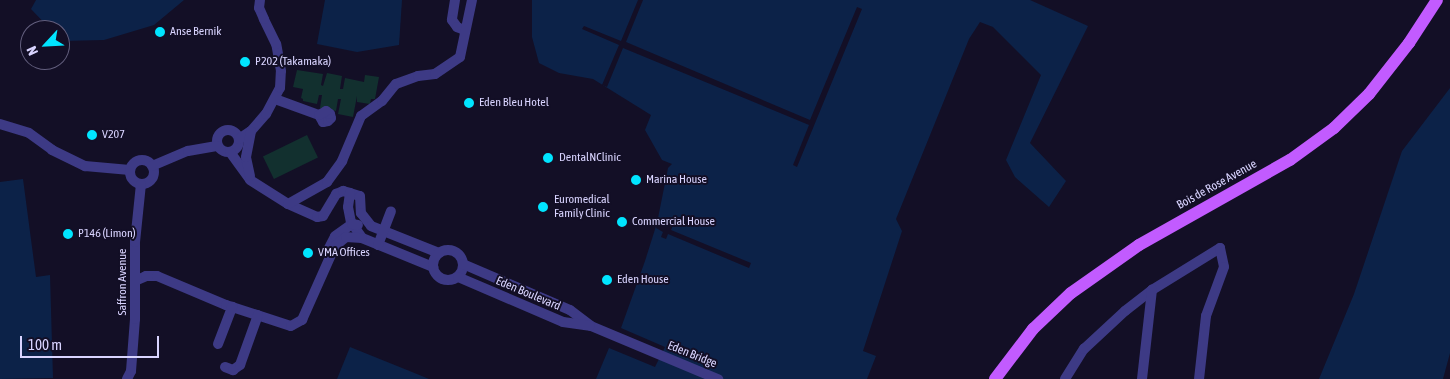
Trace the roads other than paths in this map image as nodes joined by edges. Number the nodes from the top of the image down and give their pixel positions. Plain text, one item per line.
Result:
1 (260, 0) edge
2 (454, 0) edge
3 (472, 0) edge
4 (1437, 0) edge
5 (464, 30) junction
6 (275, 99) junction
7 (319, 115) dead end
8 (0, 124) edge
9 (252, 131) junction
10 (239, 139) junction
11 (217, 146) junction
12 (230, 152) junction
13 (152, 166) junction
14 (130, 170) junction
15 (250, 180) junction
16 (141, 184) junction
17 (355, 195) junction
18 (288, 204) junction
19 (391, 211) dead end
20 (352, 224) junction
21 (371, 226) junction
22 (383, 231) junction
23 (362, 238) junction
24 (378, 245) junction
25 (439, 253) junction
26 (463, 264) junction
27 (433, 267) junction
28 (458, 277) junction
29 (135, 281) junction
30 (1152, 290) junction
31 (315, 292) junction
32 (232, 306) junction
33 (258, 315) junction
34 (591, 326) junction
35 (218, 344) dead end
36 (657, 354) joint
37 (225, 367) dead end
38 (127, 379) edge
39 (718, 379) edge
40 (995, 379) edge
41 (1065, 379) edge
42 (1142, 379) edge
43 (1199, 379) edge

1 - 6 street
2 - 5 street
3 - 5 street
4 - 40 main road, Bois de Rose Avenue
5 - 18 street
6 - 7 street
6 - 9 street
8 - 14 street
9 - 10 street
9 - 15 street
10 - 11 street
10 - 12 street
11 - 12 street
11 - 13 street
12 - 15 street
13 - 14 street
13 - 16 street
14 - 16 street
15 - 18 street
16 - 29 street, Saffron Avenue
17 - 18 street
17 - 20 street
17 - 21 street
19 - 22 street
20 - 21 street, Eden Boulevard
20 - 23 street
20 - 31 street
21 - 22 street, Eden Boulevard
22 - 24 street
22 - 25 street, Eden Boulevard
23 - 24 street, Eden Boulevard
23 - 31 street
24 - 27 street, Eden Boulevard
25 - 26 street, Eden Boulevard
25 - 27 street
26 - 28 street
26 - 34 street, Eden Boulevard
27 - 28 street, Eden Boulevard
28 - 34 street, Eden Boulevard
29 - 32 street
29 - 38 street, Saffron Avenue
30 - 41 street
30 - 42 street
30 - 43 street
31 - 33 street
32 - 33 street
32 - 35 street
33 - 37 street
34 - 36 street, Eden Boulevard
36 - 39 street, Eden Bridge

